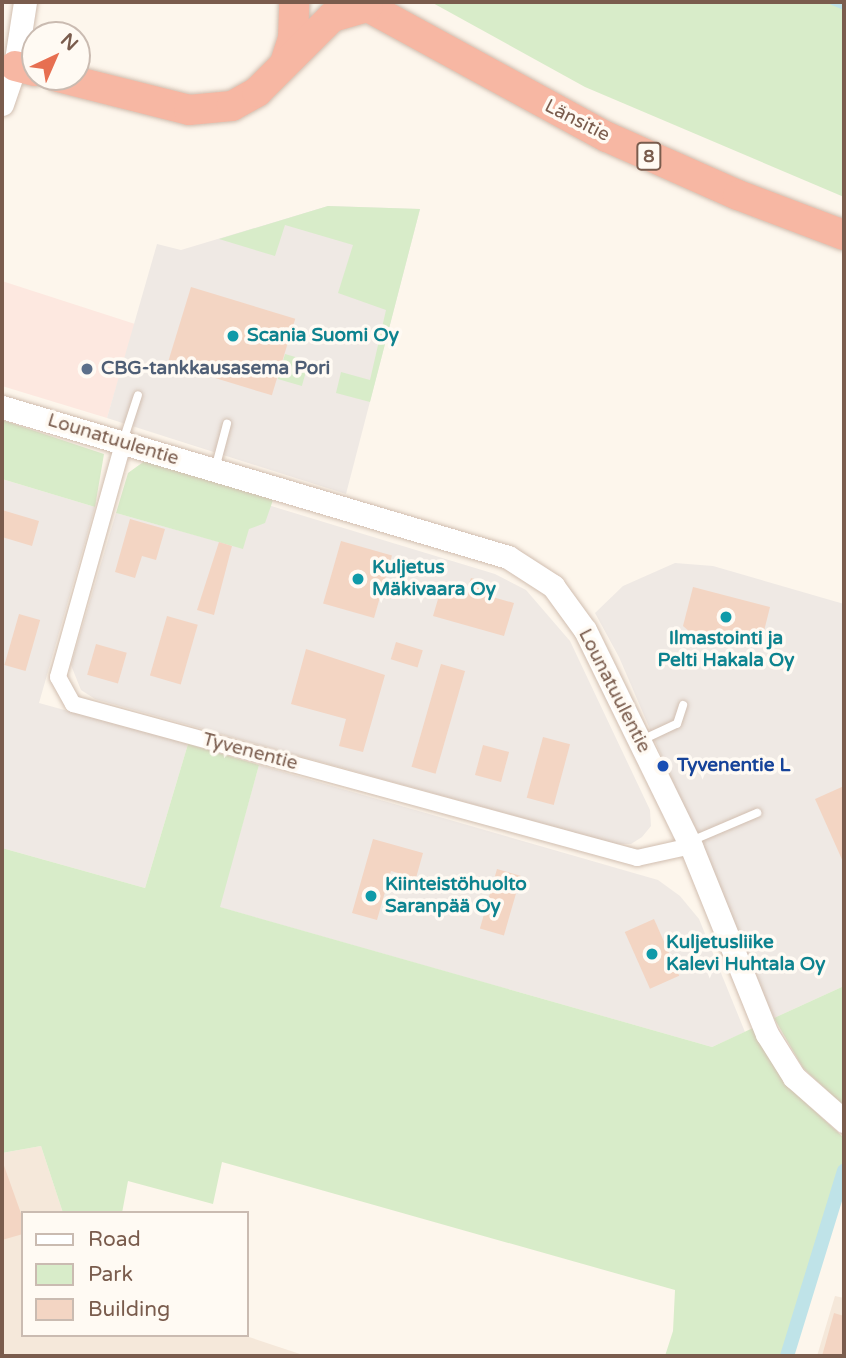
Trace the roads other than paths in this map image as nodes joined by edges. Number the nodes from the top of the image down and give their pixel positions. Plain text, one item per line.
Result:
1 (24, 2) edge
2 (294, 2) edge
3 (364, 3) edge
4 (24, 21) edge
5 (285, 63) junction
6 (21, 75) edge
7 (91, 86) edge
8 (2, 104) edge
9 (844, 235) edge
10 (138, 395) dead end
11 (2, 407) edge
12 (227, 424) dead end
13 (122, 444) junction
14 (214, 471) junction
15 (683, 705) dead end
16 (640, 741) junction
17 (757, 813) dead end
18 (690, 844) junction
19 (844, 1121) edge

1 - 4 street
2 - 5 highway
3 - 5 highway
3 - 9 highway, Länsitie / 8
5 - 7 highway
6 - 8 street
10 - 13 lane
11 - 13 street, Lounatuulentie
12 - 14 lane
13 - 14 street, Lounatuulentie
13 - 18 street, Tyvenentie
14 - 16 street, Lounatuulentie
15 - 16 lane
16 - 18 street, Lounatuulentie
17 - 18 lane
18 - 19 street, Lounatuulentie

